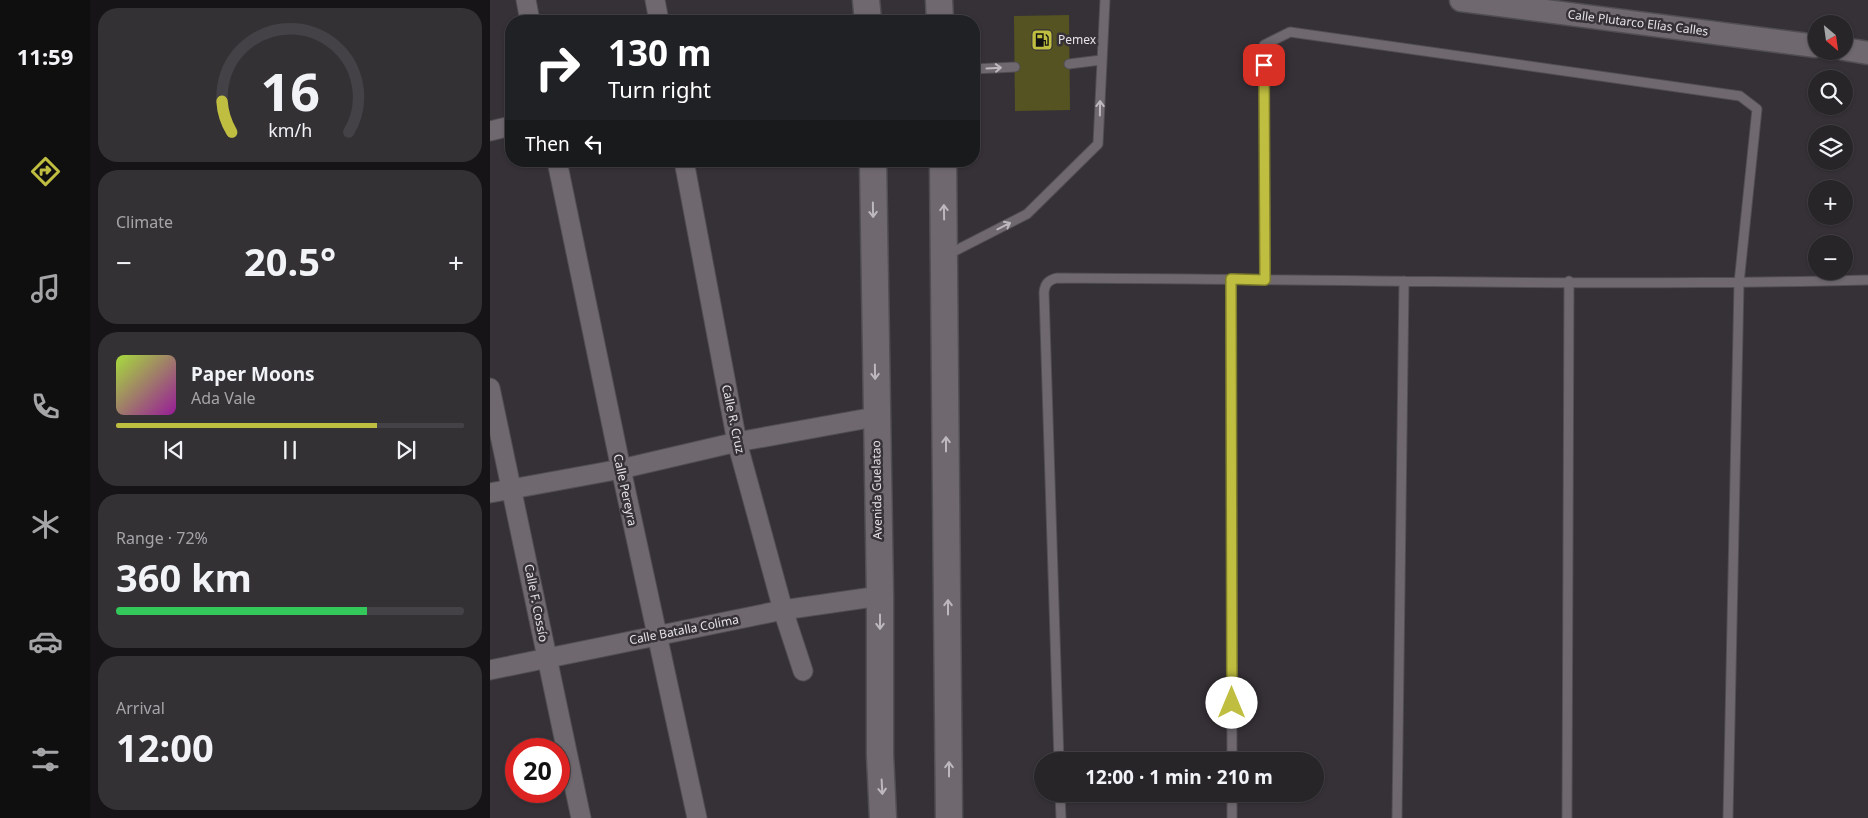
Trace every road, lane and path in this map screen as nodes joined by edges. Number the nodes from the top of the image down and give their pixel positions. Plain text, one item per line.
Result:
1 (526, 0) edge
2 (655, 0) edge
3 (866, 0) edge
4 (939, 0) edge
5 (1105, 0) edge
6 (1461, 0) edge
7 (529, 15) edge
8 (658, 15) edge
9 (867, 15) edge
10 (940, 15) edge
11 (1808, 45) edge
12 (1853, 50) edge
13 (1868, 52) edge
14 (1101, 60) junction
15 (1069, 64) dead end
16 (1015, 67) dead end
17 (980, 69) edge
18 (505, 127) edge
19 (490, 131) edge
20 (559, 167) edge
21 (685, 167) edge
22 (873, 167) edge
23 (943, 167) edge
24 (945, 256) junction
25 (1231, 279) junction
26 (1265, 280) junction
27 (1868, 280) edge
28 (1404, 282) junction
29 (1569, 282) junction
30 (1739, 283) junction
31 (490, 388) edge
32 (875, 417) junction
33 (737, 442) junction
34 (620, 469) junction
35 (512, 488) junction
36 (490, 493) edge
37 (880, 596) junction
38 (783, 610) junction
39 (656, 635) junction
40 (547, 658) junction
41 (490, 670) edge
42 (803, 671) dead end
43 (1059, 752) edge
44 (1232, 752) edge
45 (1060, 802) edge
46 (1232, 802) edge
47 (581, 818) edge
48 (697, 818) edge
49 (883, 818) edge
50 (949, 818) edge
51 (1061, 818) edge
52 (1232, 818) edge
53 (1397, 818) edge
54 (1567, 818) edge
55 (1728, 818) edge

1 - 7 street
2 - 8 street
3 - 9 main road
4 - 10 main road
5 - 14 lane
6 - 11 street, Calle Plutarco Elías Calles
12 - 13 street
14 - 15 lane
24 -> 14 lane
17 -> 16 lane
18 - 19 street
20 - 34 street, Calle Pereyra
21 - 33 street, Calle R. Cruz
22 -> 32 main road, Avenida Guelatao
24 -> 23 main road
50 -> 24 main road
25 - 26 lane
25 - 43 lane
25 - 44 lane
26 - 28 lane
26 - 30 lane
27 - 30 lane
28 - 29 lane
28 - 53 lane
29 - 30 lane
29 - 54 lane
30 - 55 lane
31 - 35 street, Calle F. Cossío
32 - 33 street
32 - 37 main road, Avenida Guelatao
33 - 34 street
33 - 38 street, Calle R. Cruz
34 - 35 street
34 - 39 street, Calle Pereyra
35 - 36 street
35 - 40 street, Calle F. Cossío
37 - 38 street, Calle Batalla Colima
37 -> 49 main road, Avenida Guelatao
38 - 39 street, Calle Batalla Colima
38 - 42 street, Calle R. Cruz
39 - 40 street, Calle Batalla Colima
39 - 48 street, Calle Pereyra
40 - 41 street, Calle Batalla Colima
40 - 47 street, Calle F. Cossío
45 - 51 lane
46 - 52 lane

